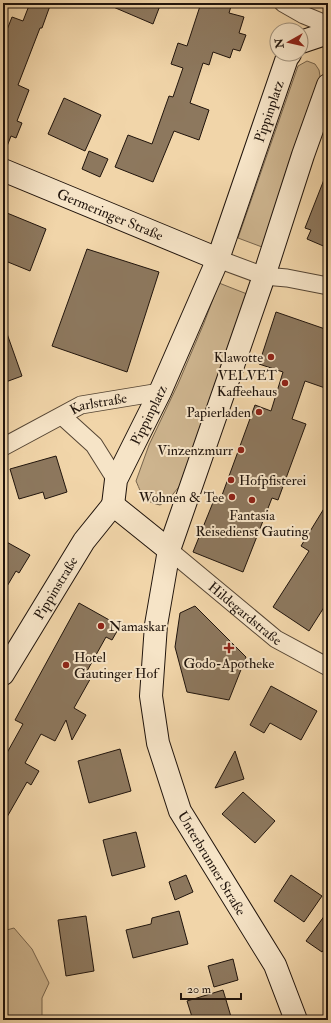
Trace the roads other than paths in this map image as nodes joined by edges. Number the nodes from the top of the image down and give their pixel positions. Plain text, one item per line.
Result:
1 (283, 3) edge
2 (328, 25) edge
3 (328, 33) edge
4 (309, 39) edge
5 (286, 62) edge
6 (328, 85) edge
7 (3, 170) edge
8 (218, 260) junction
9 (264, 276) junction
10 (328, 286) edge
11 (160, 392) junction
12 (62, 416) junction
13 (3, 447) edge
14 (116, 480) junction
15 (112, 505) junction
16 (169, 550) junction
17 (328, 667) edge
18 (3, 674) edge
19 (296, 1020) edge

1 - 2 street
3 - 4 street
5 - 8 street, Pippinplatz
6 - 9 street
7 - 8 street, Germeringer Straße
8 - 9 street
8 - 11 street, Pippinplatz
9 - 10 street
9 - 16 street
11 - 12 street, Karlstraße
11 - 14 street, Pippinplatz
12 - 13 street, Karlstraße
12 - 14 street, Karlstraße
14 - 15 street, Pippinplatz
15 - 16 street
15 - 18 street, Pippinstraße
16 - 17 street, Hildegardstraße
16 - 19 street, Unterbrunner Straße

